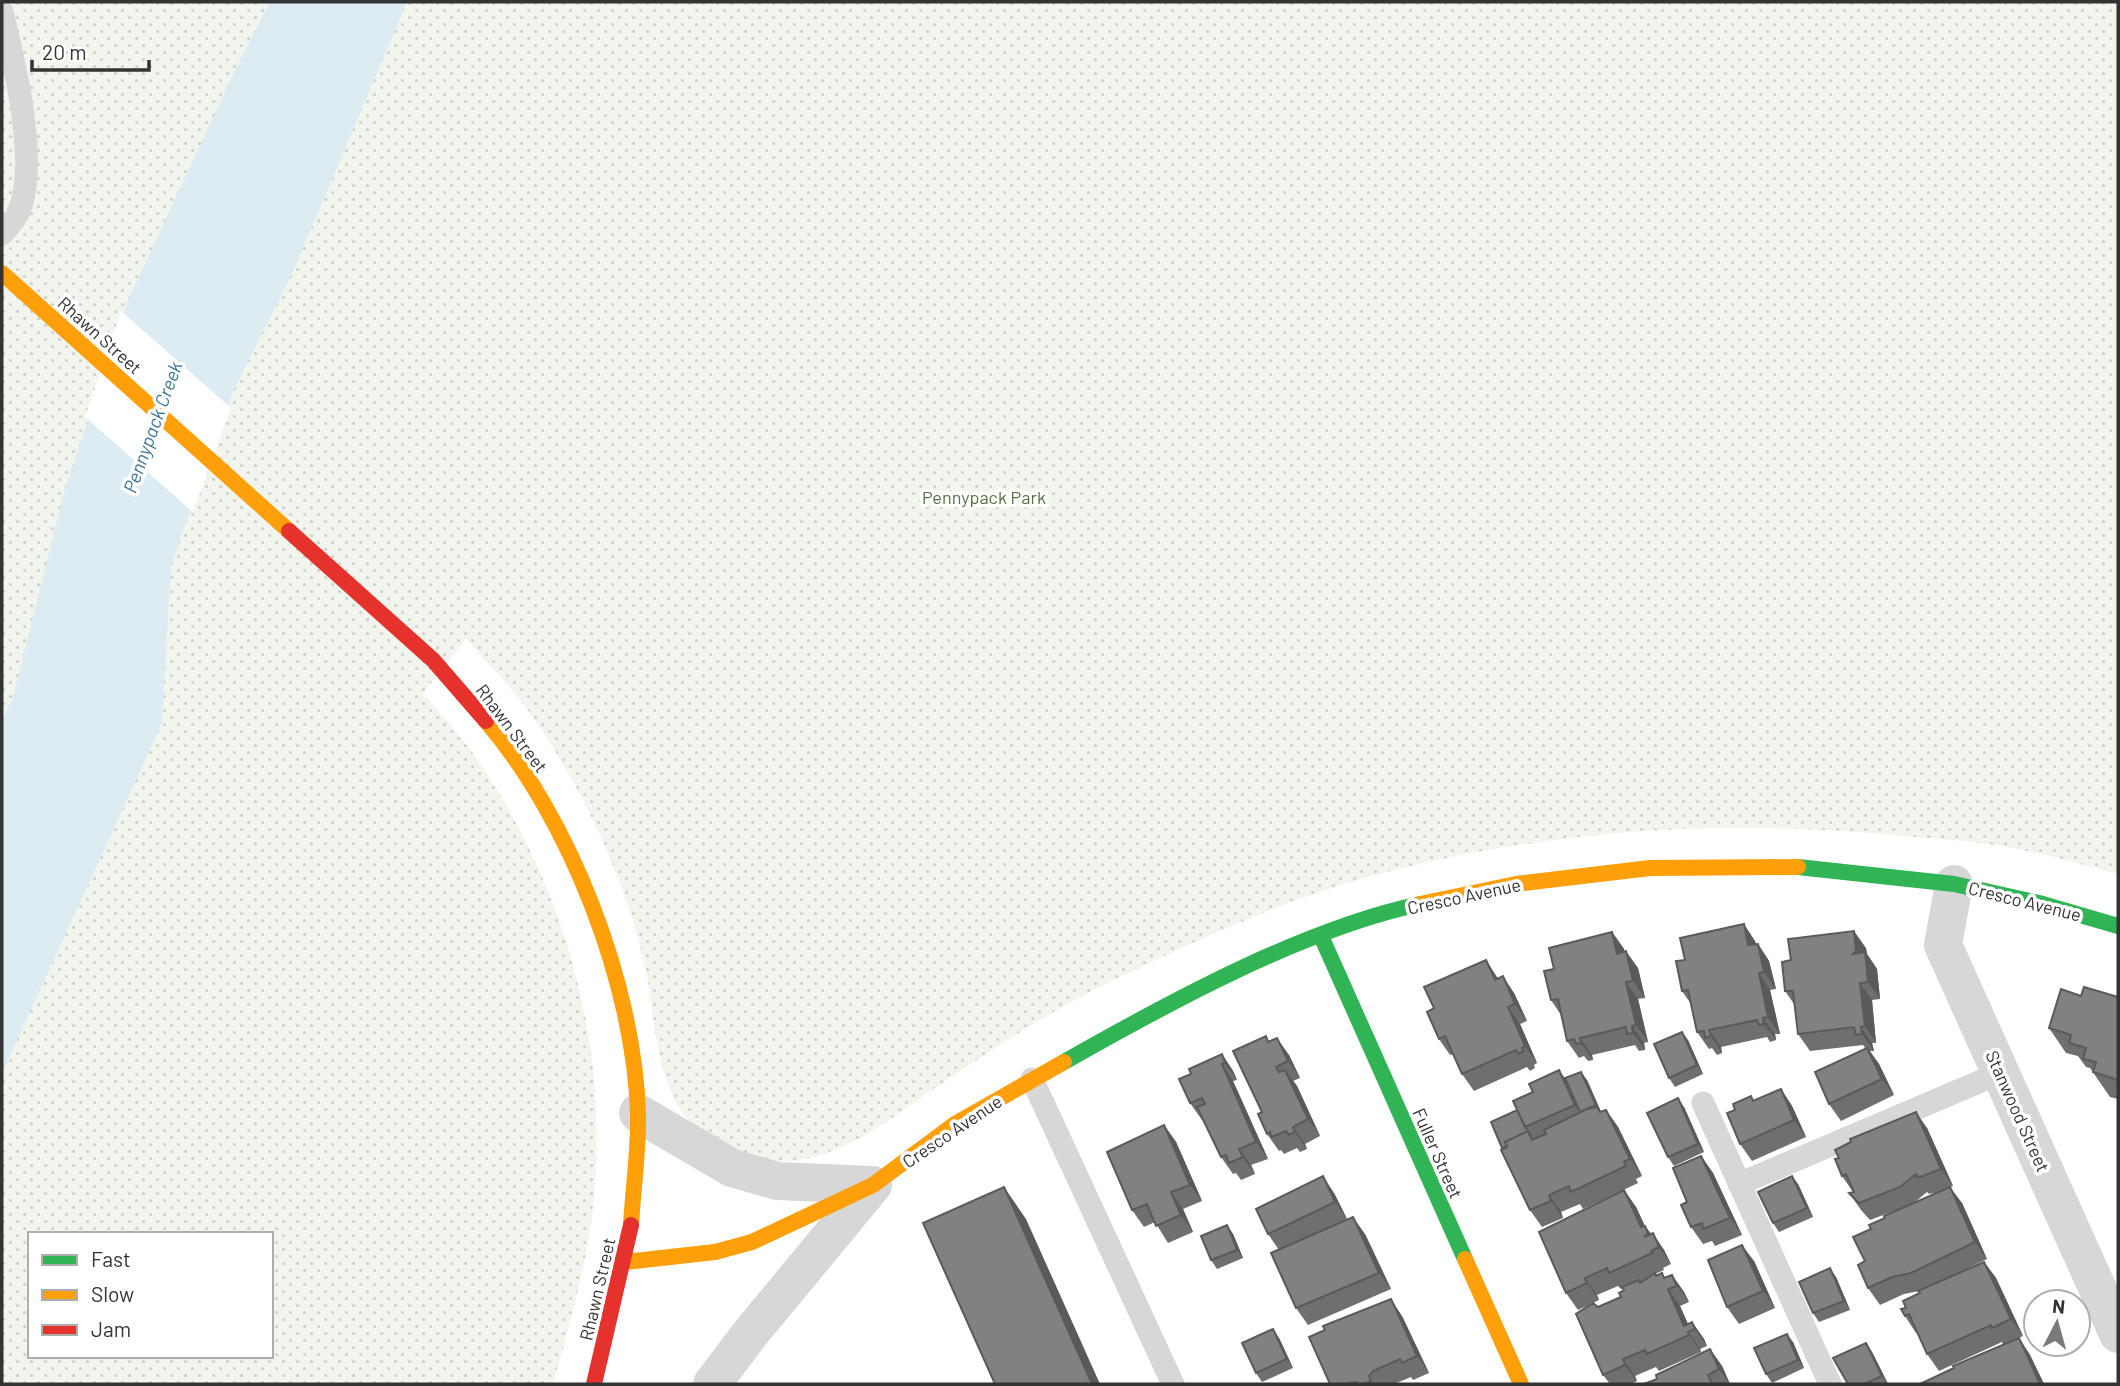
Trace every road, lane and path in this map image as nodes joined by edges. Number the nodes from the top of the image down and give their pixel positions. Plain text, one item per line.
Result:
1 (2, 12) edge
2 (2, 234) edge
3 (2, 274) edge
4 (1954, 884) junction
5 (2118, 926) edge
6 (1321, 936) junction
7 (2000, 1073) junction
8 (1032, 1079) junction
9 (1703, 1103) dead end
10 (638, 1113) junction
11 (1739, 1184) junction
12 (873, 1185) junction
13 (625, 1262) junction
14 (2118, 1334) edge
15 (594, 1384) edge
16 (712, 1384) edge
17 (1173, 1384) edge
18 (1521, 1384) edge
19 (1830, 1384) edge

1 - 2 lane
3 - 10 street, Rhawn Street
4 - 5 street, Cresco Avenue
4 - 6 street, Cresco Avenue
4 - 7 street, Stanwood Street
6 - 8 street, Cresco Avenue
6 - 18 street, Fuller Street
7 - 11 lane
7 - 14 street, Stanwood Street
8 - 12 street, Cresco Avenue
8 - 17 lane
9 - 11 lane
10 - 12 street
10 - 13 street, Rhawn Street
11 - 19 lane
12 - 13 street, Cresco Avenue
12 - 16 street, Cresco Avenue
13 - 15 street, Rhawn Street

